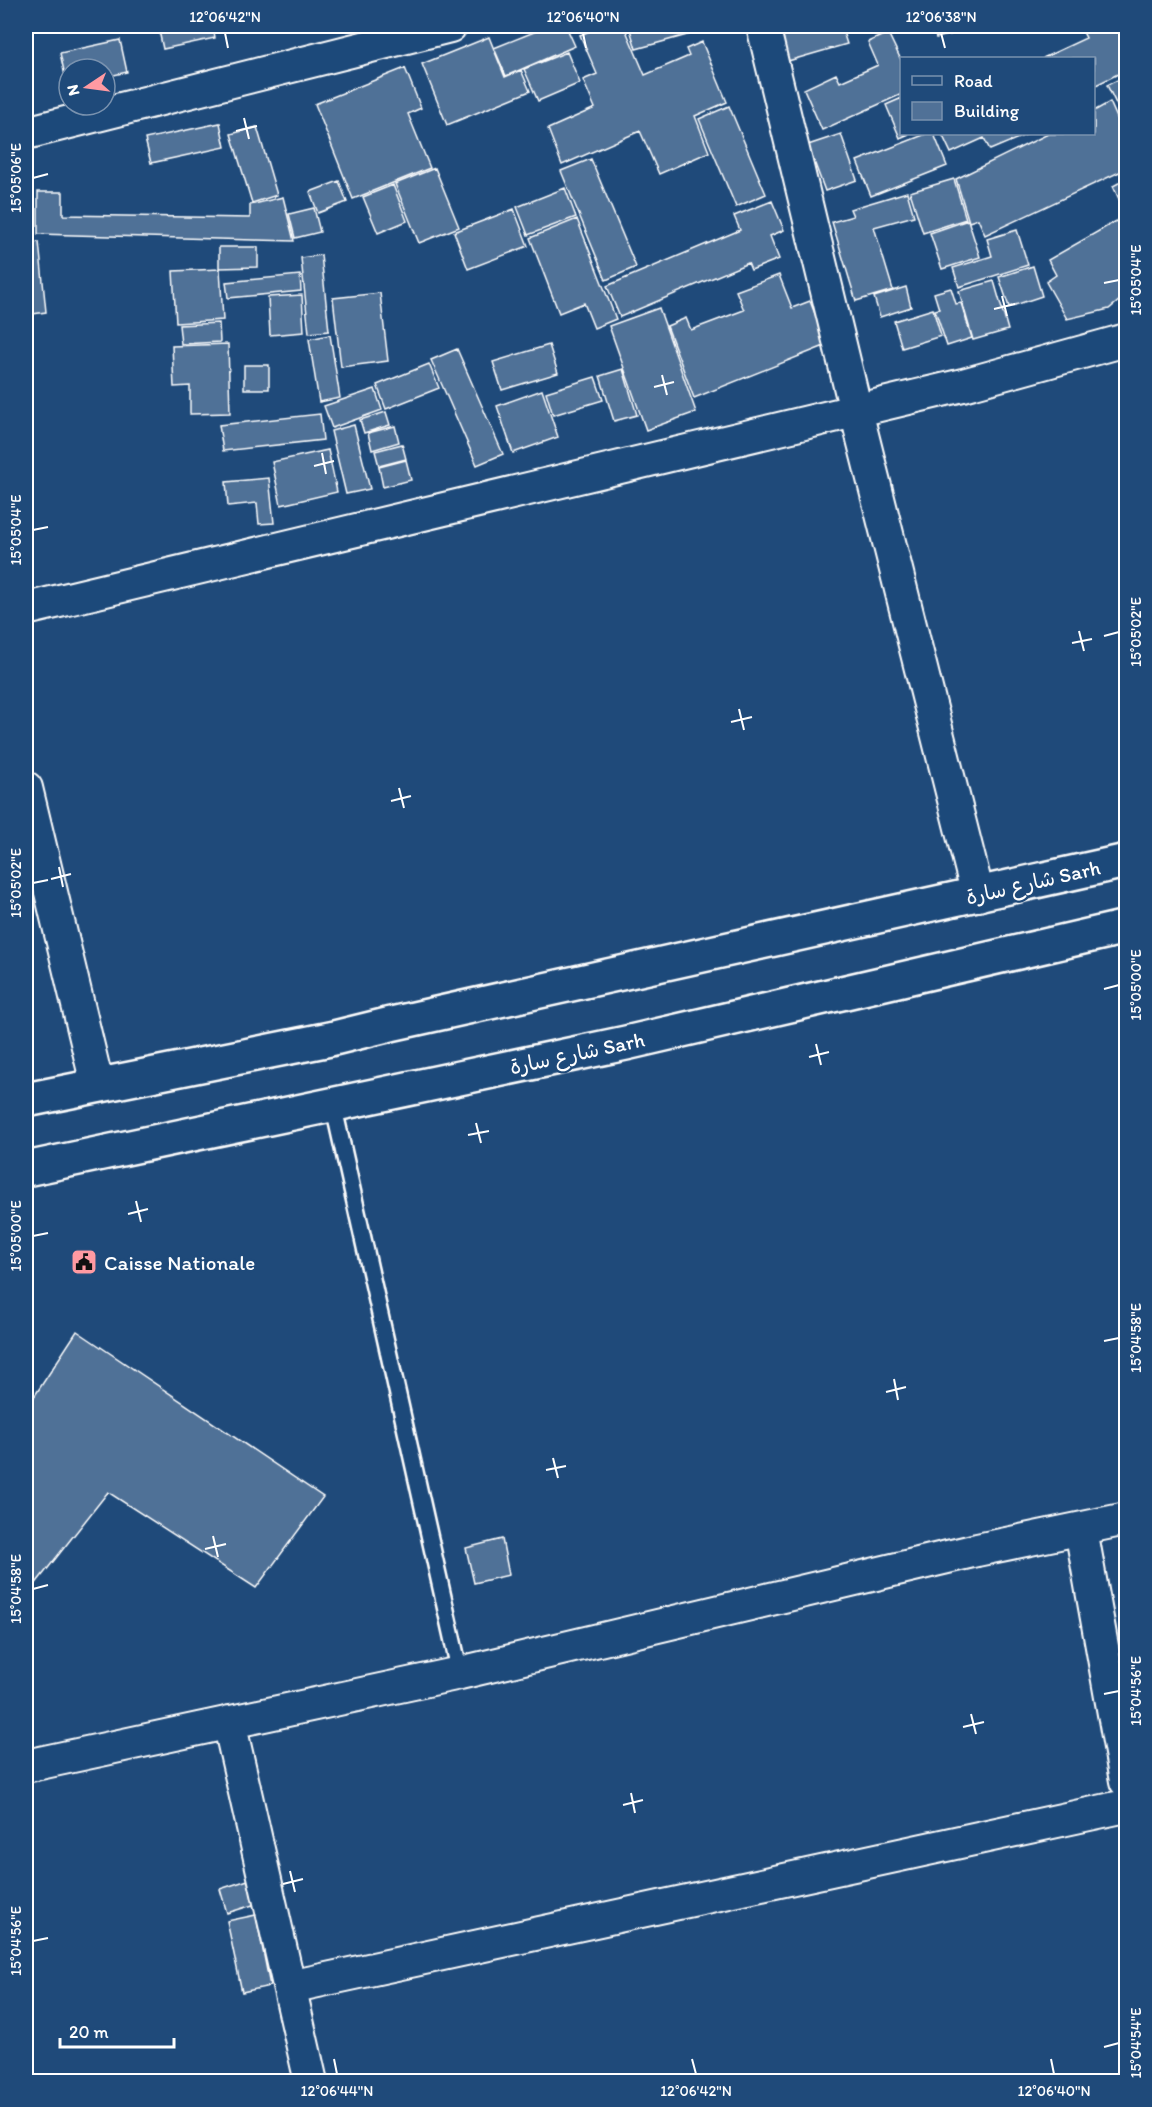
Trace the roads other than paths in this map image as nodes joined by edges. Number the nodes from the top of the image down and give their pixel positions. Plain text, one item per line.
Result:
1 (450, 26) edge
2 (763, 26) edge
3 (26, 133) edge
4 (1126, 340) edge
5 (856, 411) junction
6 (26, 609) edge
7 (26, 788) edge
8 (1126, 861) edge
9 (978, 895) junction
10 (1126, 927) edge
11 (97, 1084) junction
12 (26, 1100) edge
13 (333, 1104) junction
14 (26, 1169) edge
15 (1126, 1519) edge
16 (1081, 1529) junction
17 (460, 1673) junction
18 (229, 1722) junction
19 (26, 1766) edge
20 (1126, 1781) edge
21 (1126, 1806) edge
22 (290, 1987) junction
23 (311, 2082) edge

1 - 3 street
2 - 5 street
4 - 5 street
5 - 6 street
5 - 9 street
7 - 11 street
8 - 9 highway, شارع سارة Sarh
9 - 11 highway, شارع سارة Sarh
10 - 13 highway, شارع سارة Sarh
11 - 12 highway, شارع سارة Sarh
13 - 14 highway, شارع سارة Sarh
13 - 17 lane
15 - 16 street
16 - 17 street
16 - 20 street
17 - 18 street
18 - 19 street
18 - 22 street
21 - 22 street
22 - 23 street

